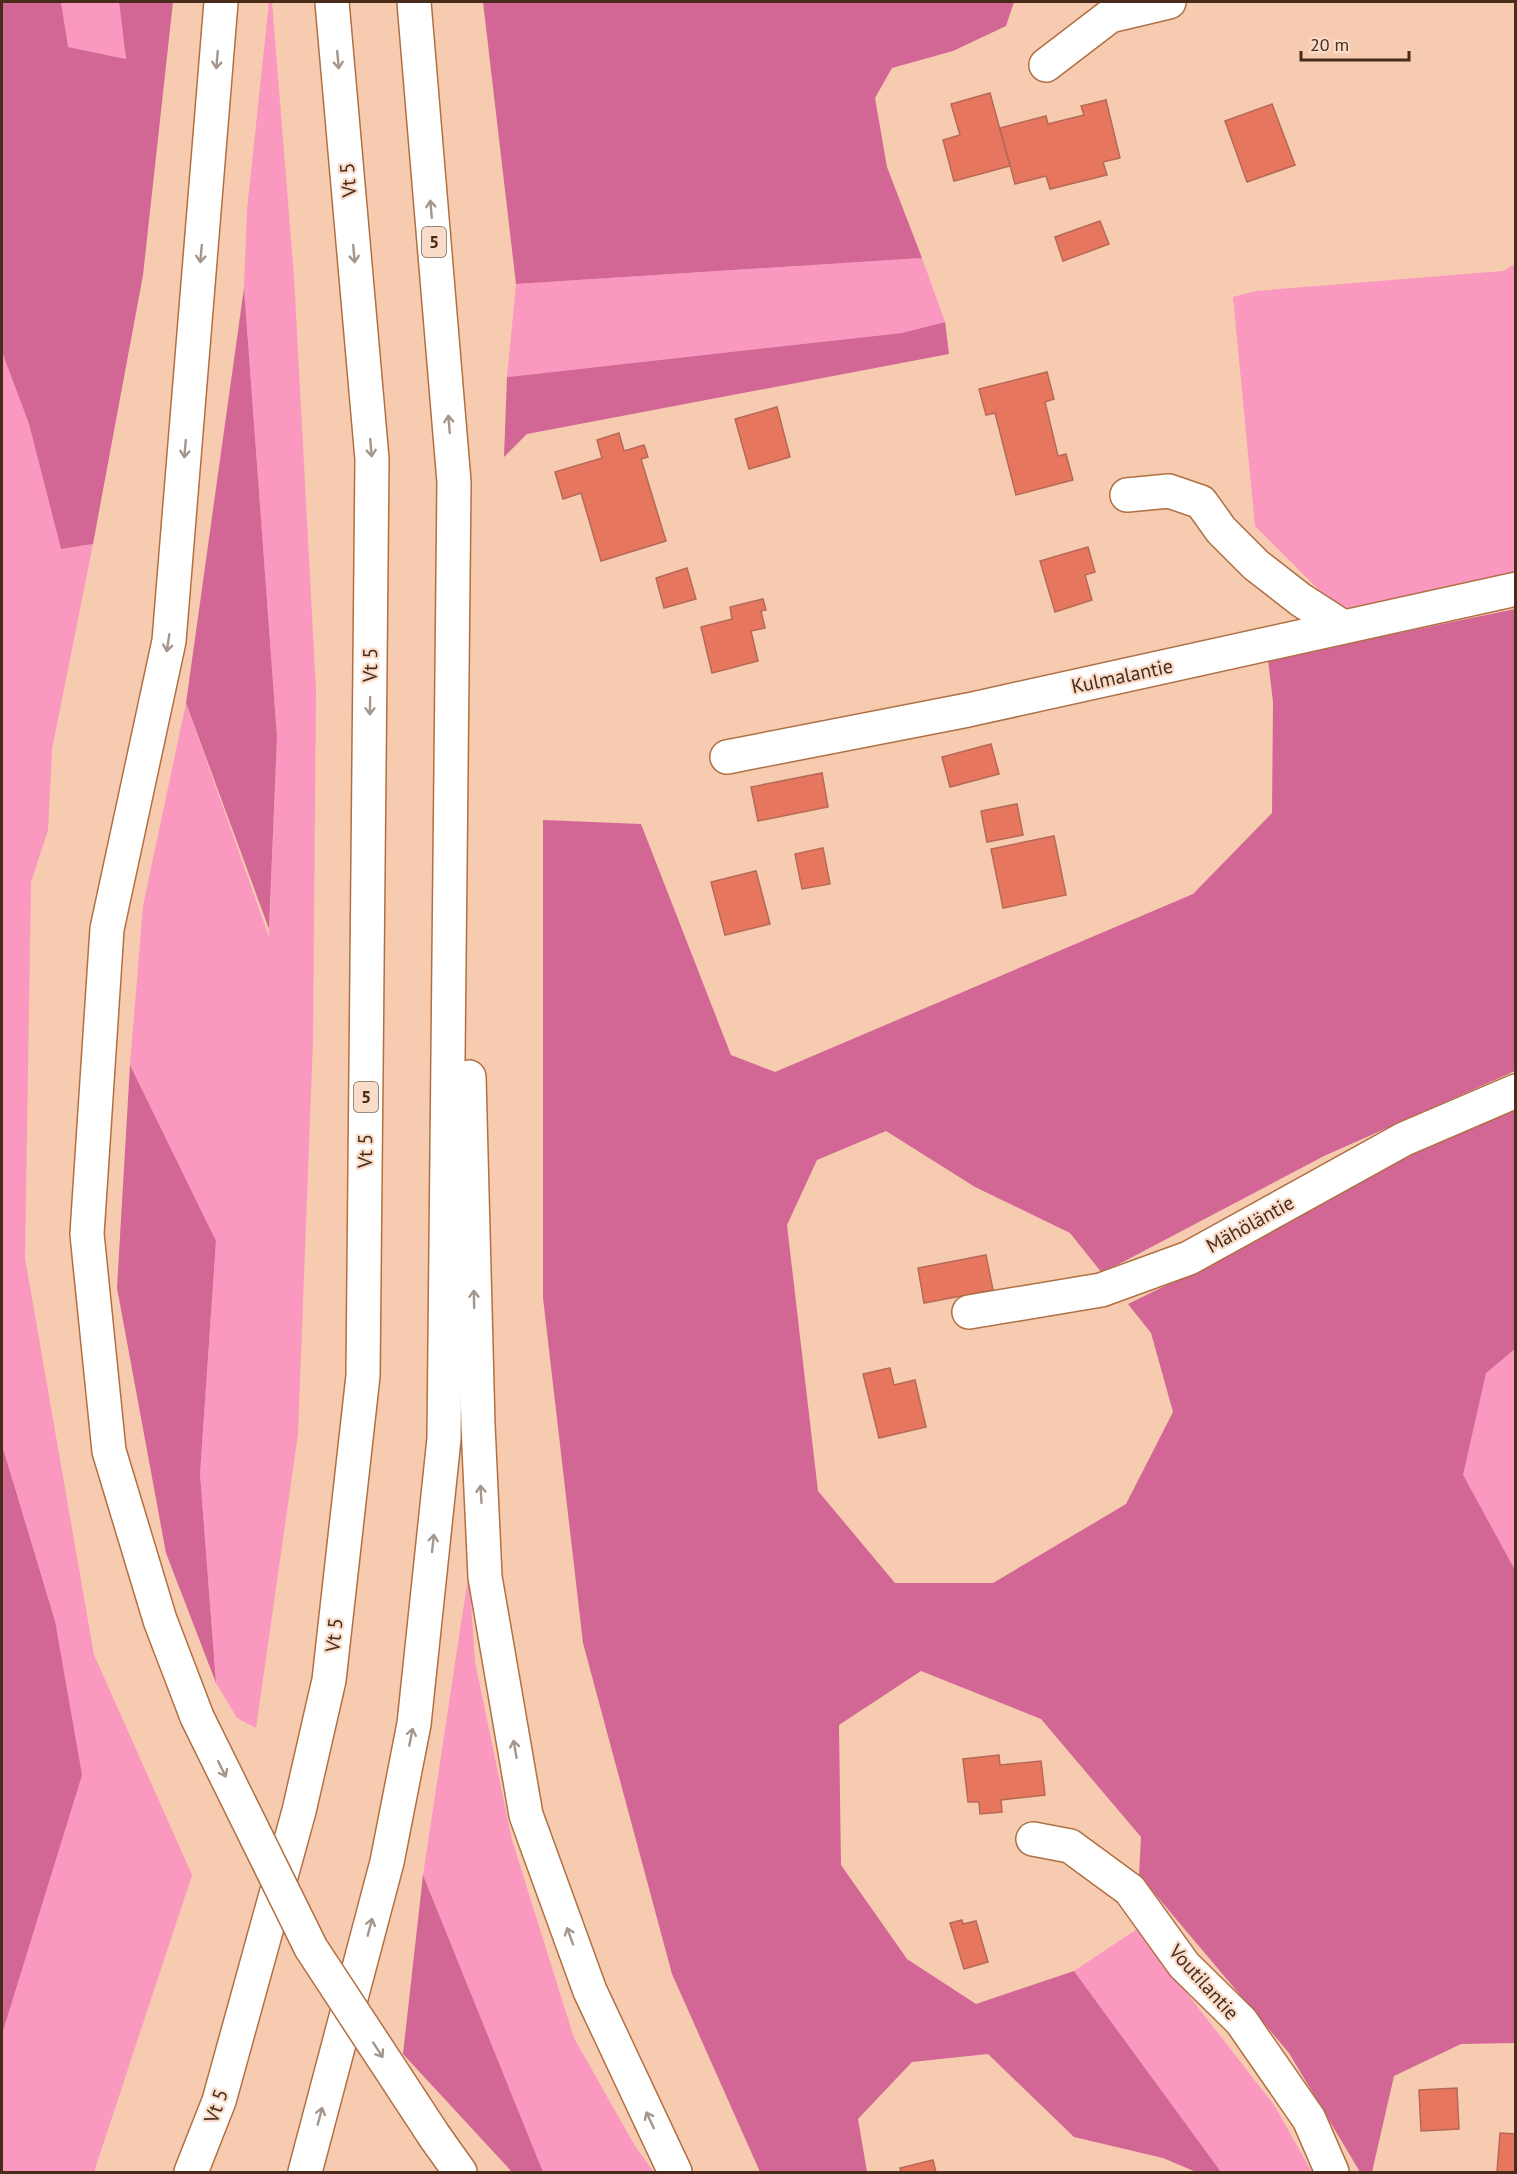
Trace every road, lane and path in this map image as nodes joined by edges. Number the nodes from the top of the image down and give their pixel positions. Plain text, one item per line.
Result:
1 (221, 2) edge
2 (332, 2) edge
3 (414, 2) edge
4 (1169, 2) edge
5 (1046, 66) dead end
6 (453, 482) junction
7 (1126, 495) dead end
8 (1515, 589) edge
9 (1343, 627) junction
10 (727, 757) dead end
11 (1515, 1091) edge
12 (969, 1312) dead end
13 (1033, 1839) dead end
14 (191, 2172) edge
15 (305, 2172) edge
16 (460, 2172) edge
17 (675, 2172) edge
18 (1332, 2172) edge

1 -> 16 main road, bridge
2 -> 14 main road, Vt 5 / 5
6 -> 3 main road, 5
4 - 5 main road
15 -> 6 main road, 5
17 -> 6 main road
7 - 9 main road
8 - 9 main road, Kulmalantie
9 - 10 main road, Kulmalantie
11 - 12 main road, Mähöläntie
13 - 18 main road, Voutilantie

